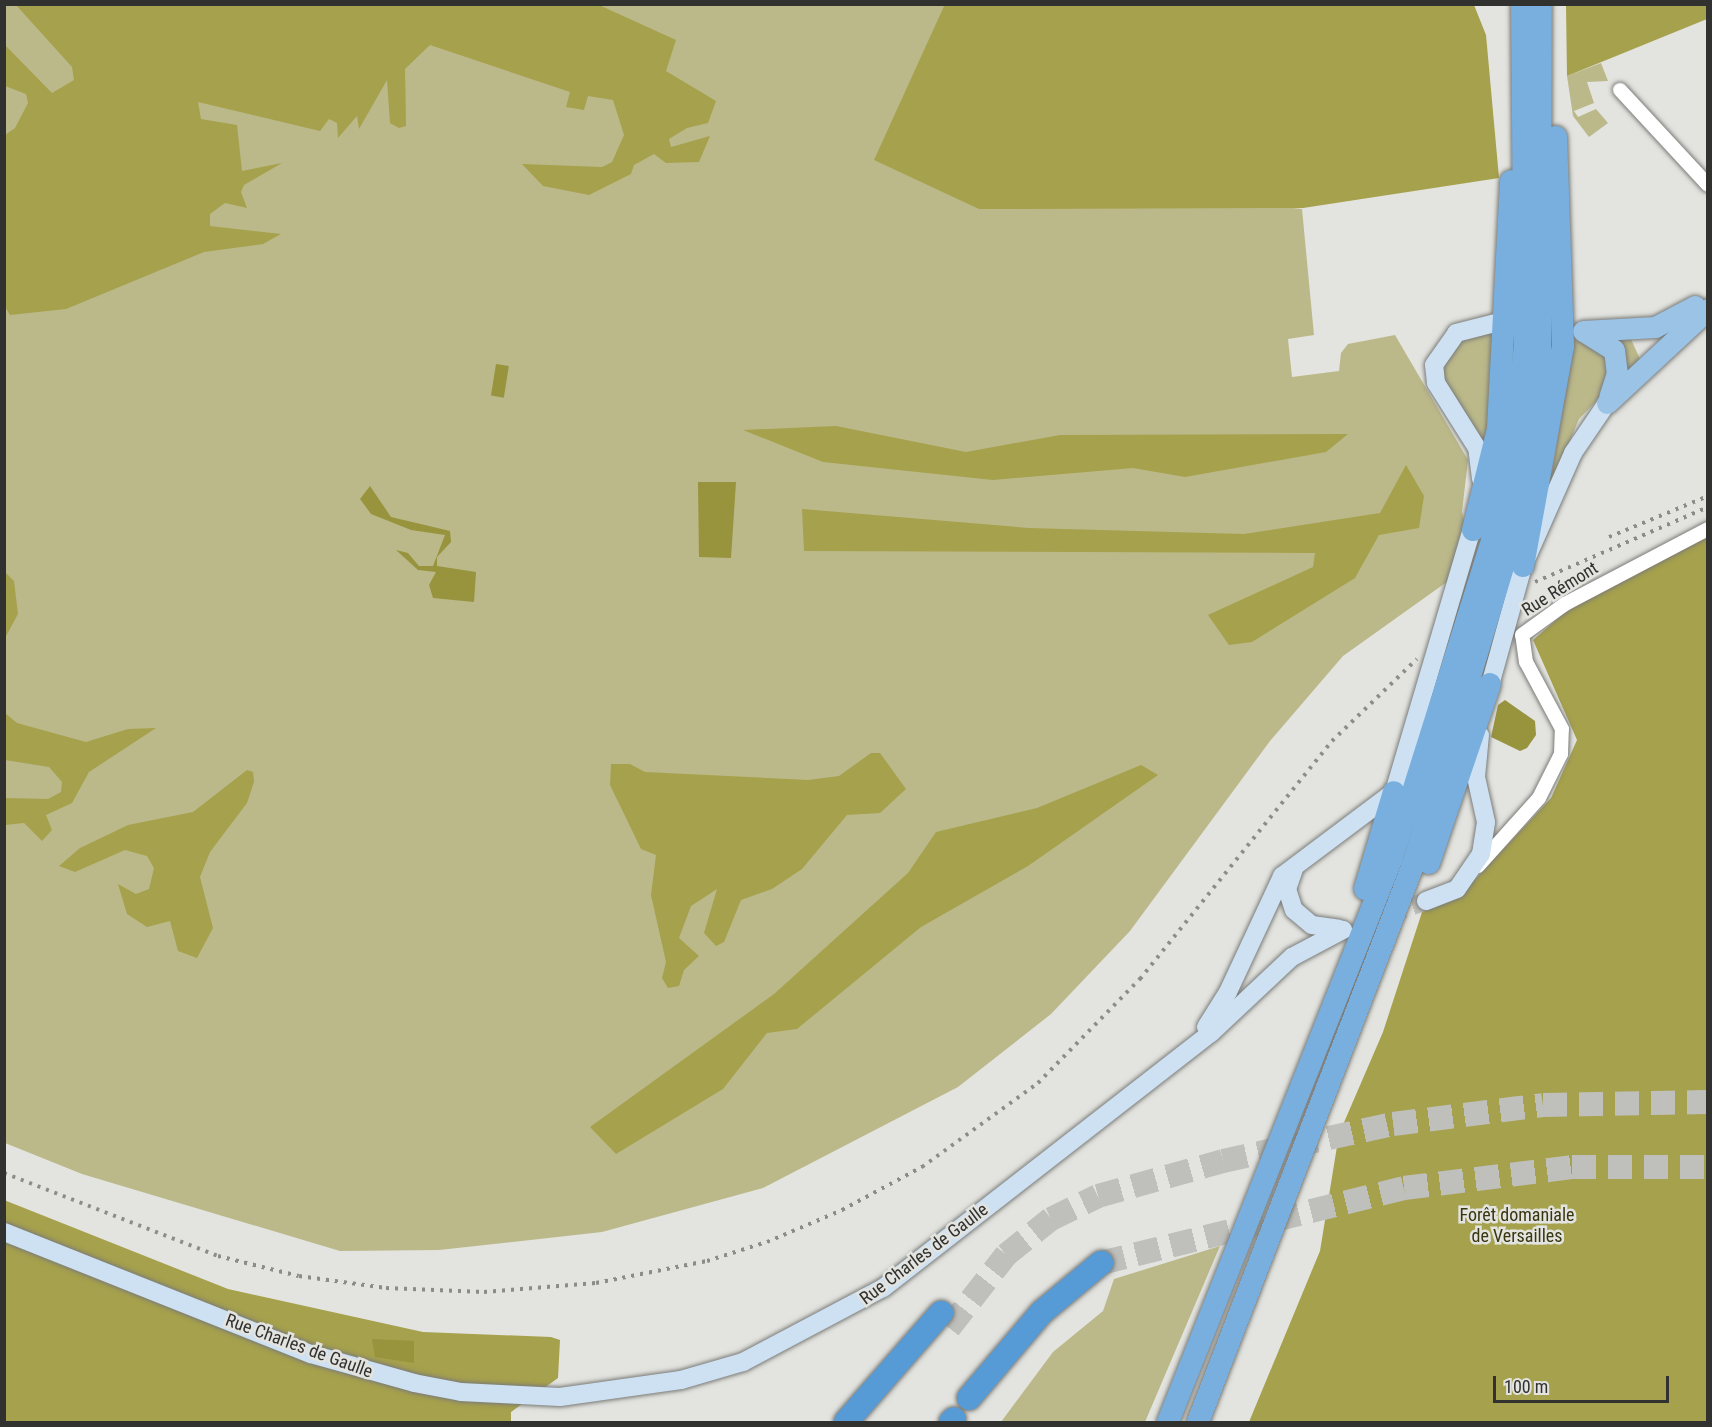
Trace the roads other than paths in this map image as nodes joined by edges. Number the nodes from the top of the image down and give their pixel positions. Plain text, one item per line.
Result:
1 (1522, 4) edge
2 (1543, 4) edge
3 (1620, 90) dead end
4 (1523, 143) junction
5 (1707, 185) edge
6 (1707, 296) edge
7 (1707, 309) edge
8 (1499, 322) dead end
9 (1636, 331) junction
10 (1656, 354) junction
11 (1606, 403) junction
12 (1707, 529) edge
13 (1473, 530) junction
14 (1523, 566) junction
15 (1490, 684) junction
16 (1394, 792) junction
17 (1300, 859) junction
18 (1472, 874) junction
19 (1426, 901) tunnel mouth
20 (1352, 957) junction
21 (1188, 1050) junction
22 (1277, 1212) junction
23 (4, 1232) edge
24 (1101, 1263) tunnel mouth
25 (969, 1398) dead end
26 (846, 1422) edge
27 (863, 1422) edge
28 (1168, 1422) edge
29 (1198, 1422) edge

1 - 4 highway
2 - 14 highway
2 - 22 highway
3 - 5 street
4 - 13 highway
4 - 20 highway
6 - 9 main road
7 - 10 main road
8 - 13 main road
9 - 10 main road
9 - 11 main road
10 - 11 main road
11 - 14 main road
12 - 18 street, Rue Rémont
13 - 16 main road
14 - 15 main road
15 - 18 main road
15 - 22 highway
16 - 17 main road
16 - 20 highway
17 - 21 main road, Rue Charles de Gaulle
17 - 21 main road, Rue Charles de Gaulle
18 - 19 main road
20 - 28 highway
21 - 23 main road, Rue Charles de Gaulle
22 - 29 highway
24 - 25 highway
26 - 27 highway

